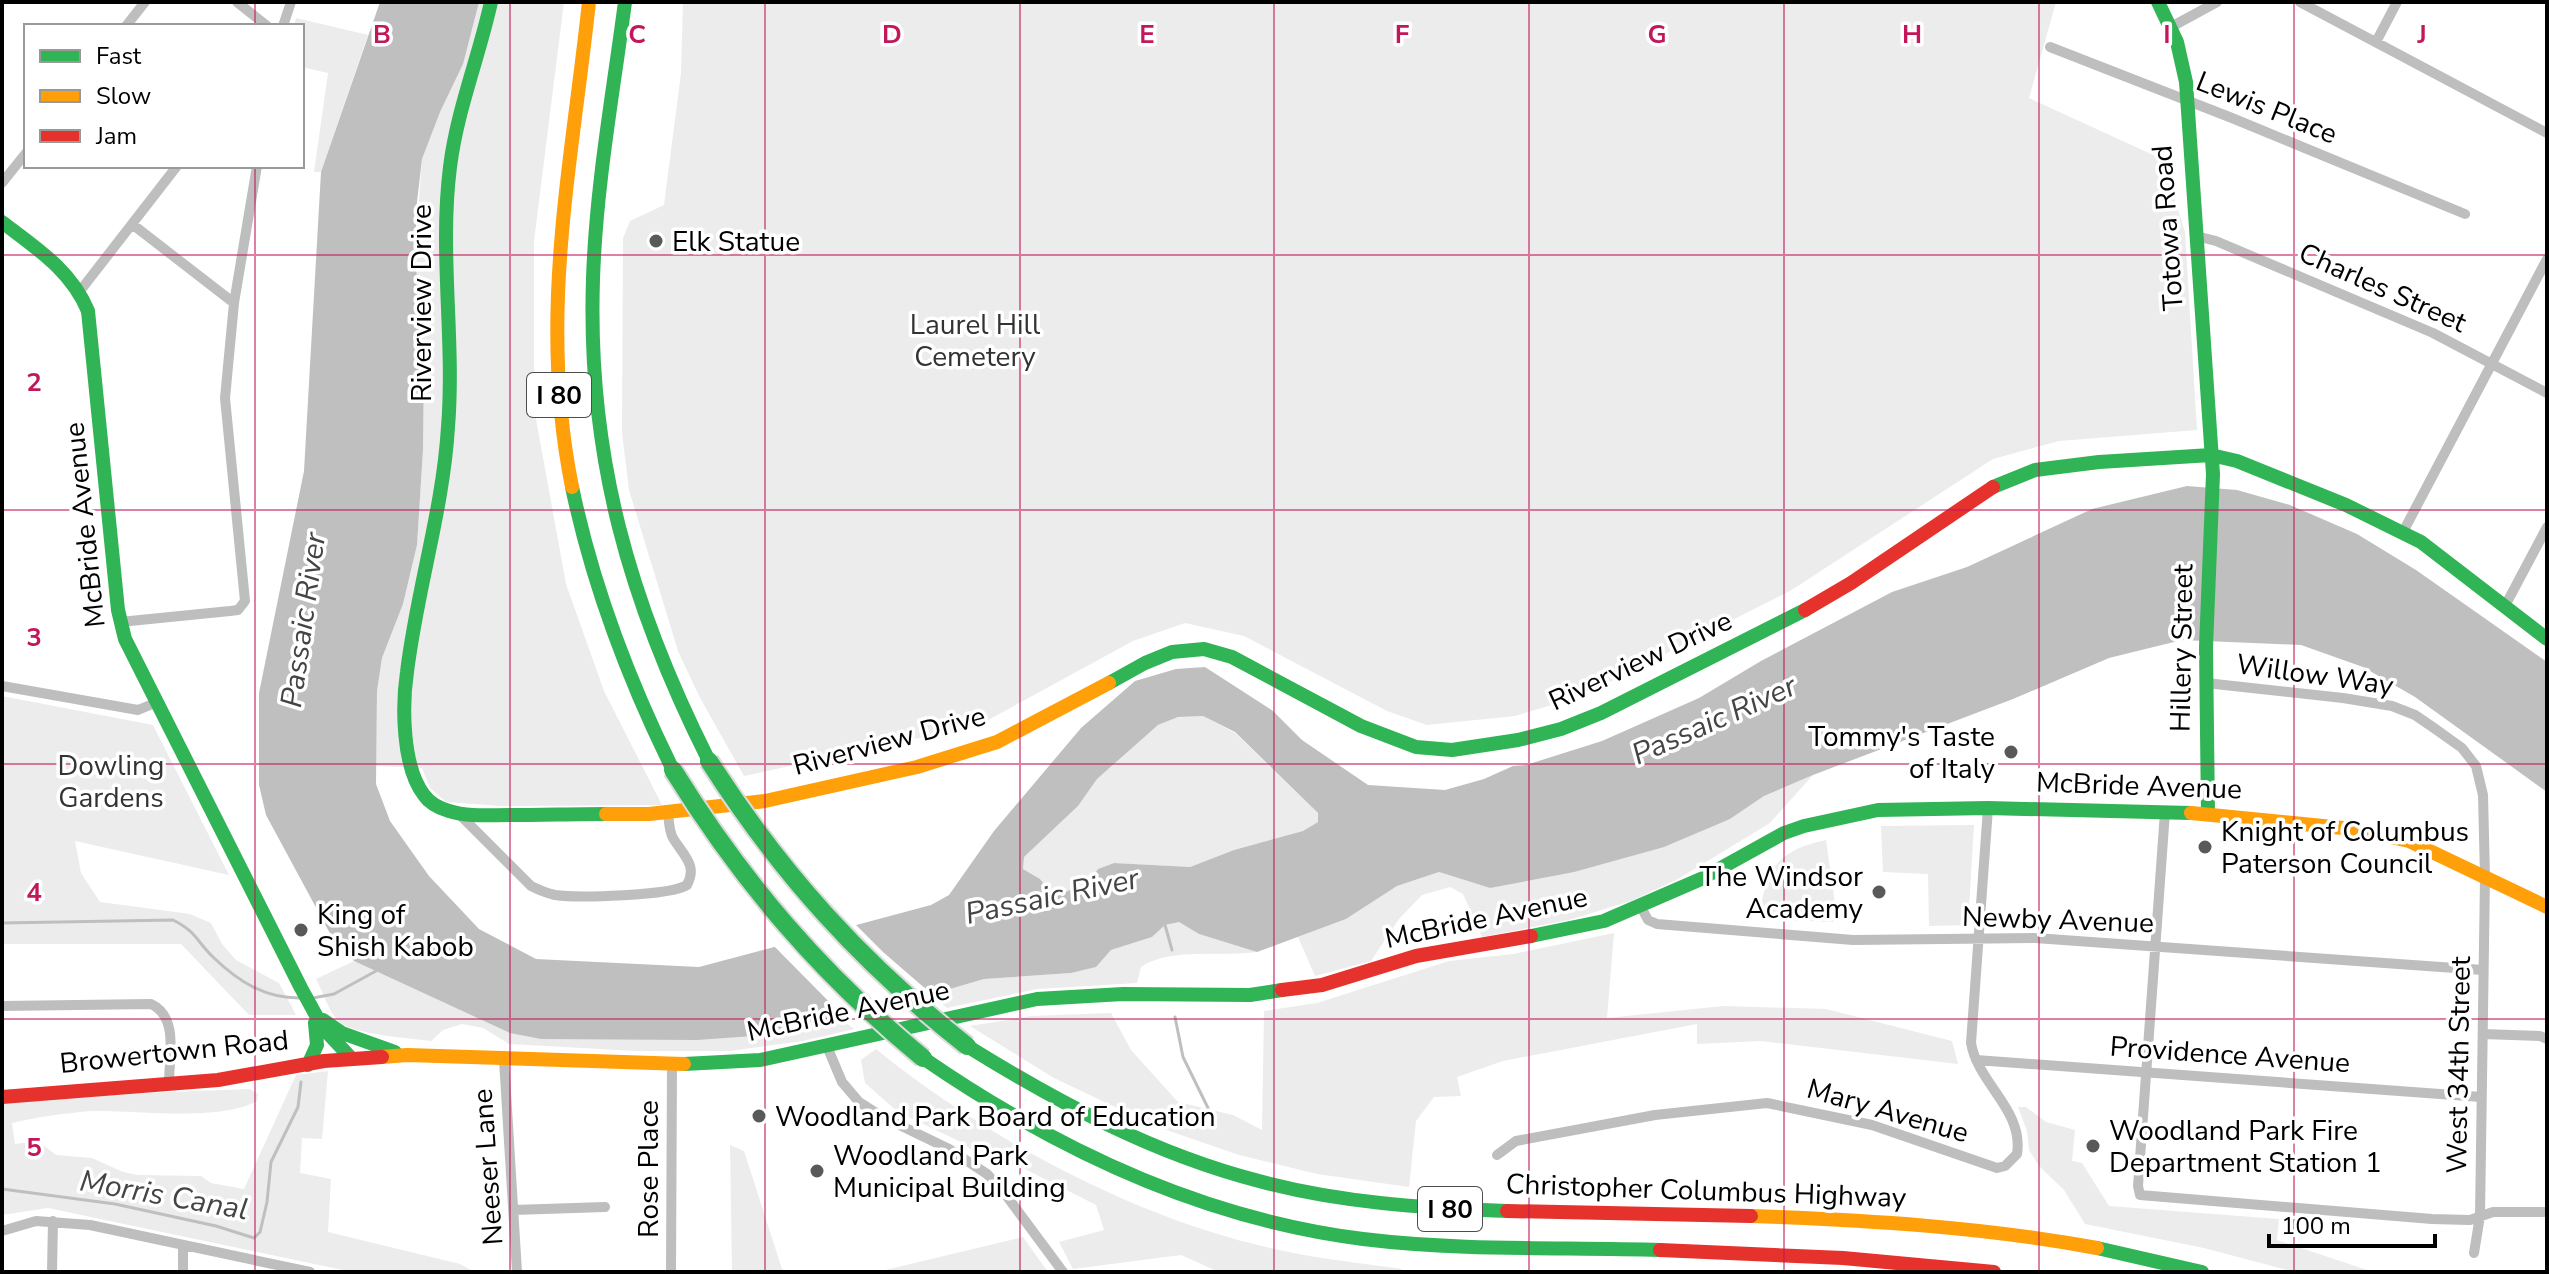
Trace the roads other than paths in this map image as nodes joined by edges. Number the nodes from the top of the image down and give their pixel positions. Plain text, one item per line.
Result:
1 (145, 2) edge
2 (237, 2) edge
3 (291, 2) edge
4 (491, 2) edge
5 (589, 2) edge
6 (625, 2) edge
7 (2158, 2) edge
8 (2217, 2) edge
9 (2300, 2) edge
10 (2397, 2) edge
11 (128, 24) edge
12 (264, 24) edge
13 (284, 24) edge
14 (2171, 27) junction
15 (2376, 42) junction
16 (2050, 47) dead end
17 (2188, 101) junction
18 (2547, 133) edge
19 (24, 156) edge
20 (175, 168) edge
21 (257, 168) edge
22 (2, 183) edge
23 (2465, 214) dead end
24 (2, 222) edge
25 (132, 224) junction
26 (2196, 236) junction
27 (2547, 259) edge
28 (80, 291) junction
29 (234, 303) junction
30 (2492, 363) junction
31 (2547, 393) edge
32 (2212, 470) junction
33 (2547, 527) edge
34 (2403, 532) junction
35 (2505, 606) junction
36 (120, 622) junction
37 (2547, 639) edge
38 (2206, 683) junction
39 (2, 686) edge
40 (155, 703) junction
41 (1988, 808) junction
42 (2165, 812) junction
43 (668, 813) junction
44 (459, 814) junction
45 (2208, 814) junction
46 (2485, 877) junction
47 (1641, 907) junction
48 (2547, 907) edge
49 (1978, 939) junction
50 (2155, 946) junction
51 (2483, 970) junction
52 (2, 1006) edge
53 (311, 1007) junction
54 (2483, 1034) junction
55 (2547, 1039) edge
56 (826, 1044) junction
57 (407, 1055) junction
58 (351, 1058) junction
59 (504, 1060) junction
60 (1976, 1060) junction
61 (308, 1065) junction
62 (672, 1065) junction
63 (2146, 1072) junction
64 (169, 1083) junction
65 (2, 1097) edge
66 (2481, 1097) junction
67 (1497, 1155) dead end
68 (605, 1207) dead end
69 (513, 1210) junction
70 (2547, 1212) edge
71 (2480, 1216) junction
72 (53, 1221) junction
73 (2, 1231) edge
74 (183, 1246) junction
75 (2474, 1253) dead end
76 (52, 1272) edge
77 (183, 1272) edge
78 (310, 1272) edge
79 (517, 1272) edge
80 (671, 1272) edge
81 (1063, 1272) edge
82 (1994, 1272) edge
83 (2202, 1272) edge

1 - 11 street
2 - 12 street
3 - 13 street
4 - 44 main road, Riverview Drive
5 - 82 main road, I 80, bridge
6 - 83 main road, Christopher Columbus Highway / I 80, bridge
7 - 14 main road, Totowa Road
8 - 14 street
9 - 15 street
10 - 15 street
14 - 17 main road, Totowa Road
15 - 18 street
16 - 17 street, Lewis Place
17 - 23 street, Lewis Place
17 - 26 main road, Totowa Road
19 - 22 street
20 - 25 street
21 - 29 street
24 - 28 main road, McBride Avenue
25 - 28 street
25 - 29 street
26 - 30 street, Charles Street
26 - 32 main road, Totowa Road
27 - 30 street
28 - 36 main road, McBride Avenue
29 - 36 street
30 - 31 street, Charles Street
30 - 34 street
32 - 34 main road
32 - 38 main road, Hillery Street
32 - 43 main road, Riverview Drive
33 - 35 street
34 - 35 main road
35 - 37 main road
36 - 40 main road, McBride Avenue
38 - 45 main road, Hillery Street
38 - 46 street, Willow Way
39 - 40 street
40 - 53 main road, McBride Avenue
41 - 42 main road, McBride Avenue
41 - 47 main road, McBride Avenue
41 - 49 street
42 - 45 main road, McBride Avenue
42 - 50 street
43 - 44 main road, Riverview Drive
43 - 44 street
45 - 46 main road, McBride Avenue
46 - 48 main road, McBride Avenue
46 - 51 street, West 34th Street
47 - 49 street, Newby Avenue
47 - 56 main road, McBride Avenue
49 - 50 street, Newby Avenue
49 - 60 street
50 - 51 street, Newby Avenue
50 - 63 street
51 - 54 street, West 34th Street
52 - 64 street
53 - 57 main road, McBride Avenue
53 - 58 main road, McBride Avenue
53 - 61 main road
54 - 55 street
54 - 66 street, West 34th Street
56 - 62 main road, McBride Avenue
56 - 81 street
57 - 58 main road, McBride Avenue
57 - 59 main road, McBride Avenue
58 - 61 main road, Browertown Road
59 - 62 main road, McBride Avenue
59 - 69 street, Neeser Lane
60 - 63 street, Providence Avenue
60 - 67 street, Mary Avenue
61 - 64 main road, Browertown Road
62 - 80 street, Rose Place
63 - 66 street, Providence Avenue
63 - 71 street
64 - 65 main road, Browertown Road
66 - 71 street, West 34th Street
68 - 69 street
69 - 79 street, Neeser Lane
70 - 71 street
71 - 75 street, West 34th Street
72 - 73 street
72 - 74 street
72 - 76 street
74 - 77 street
74 - 78 street

